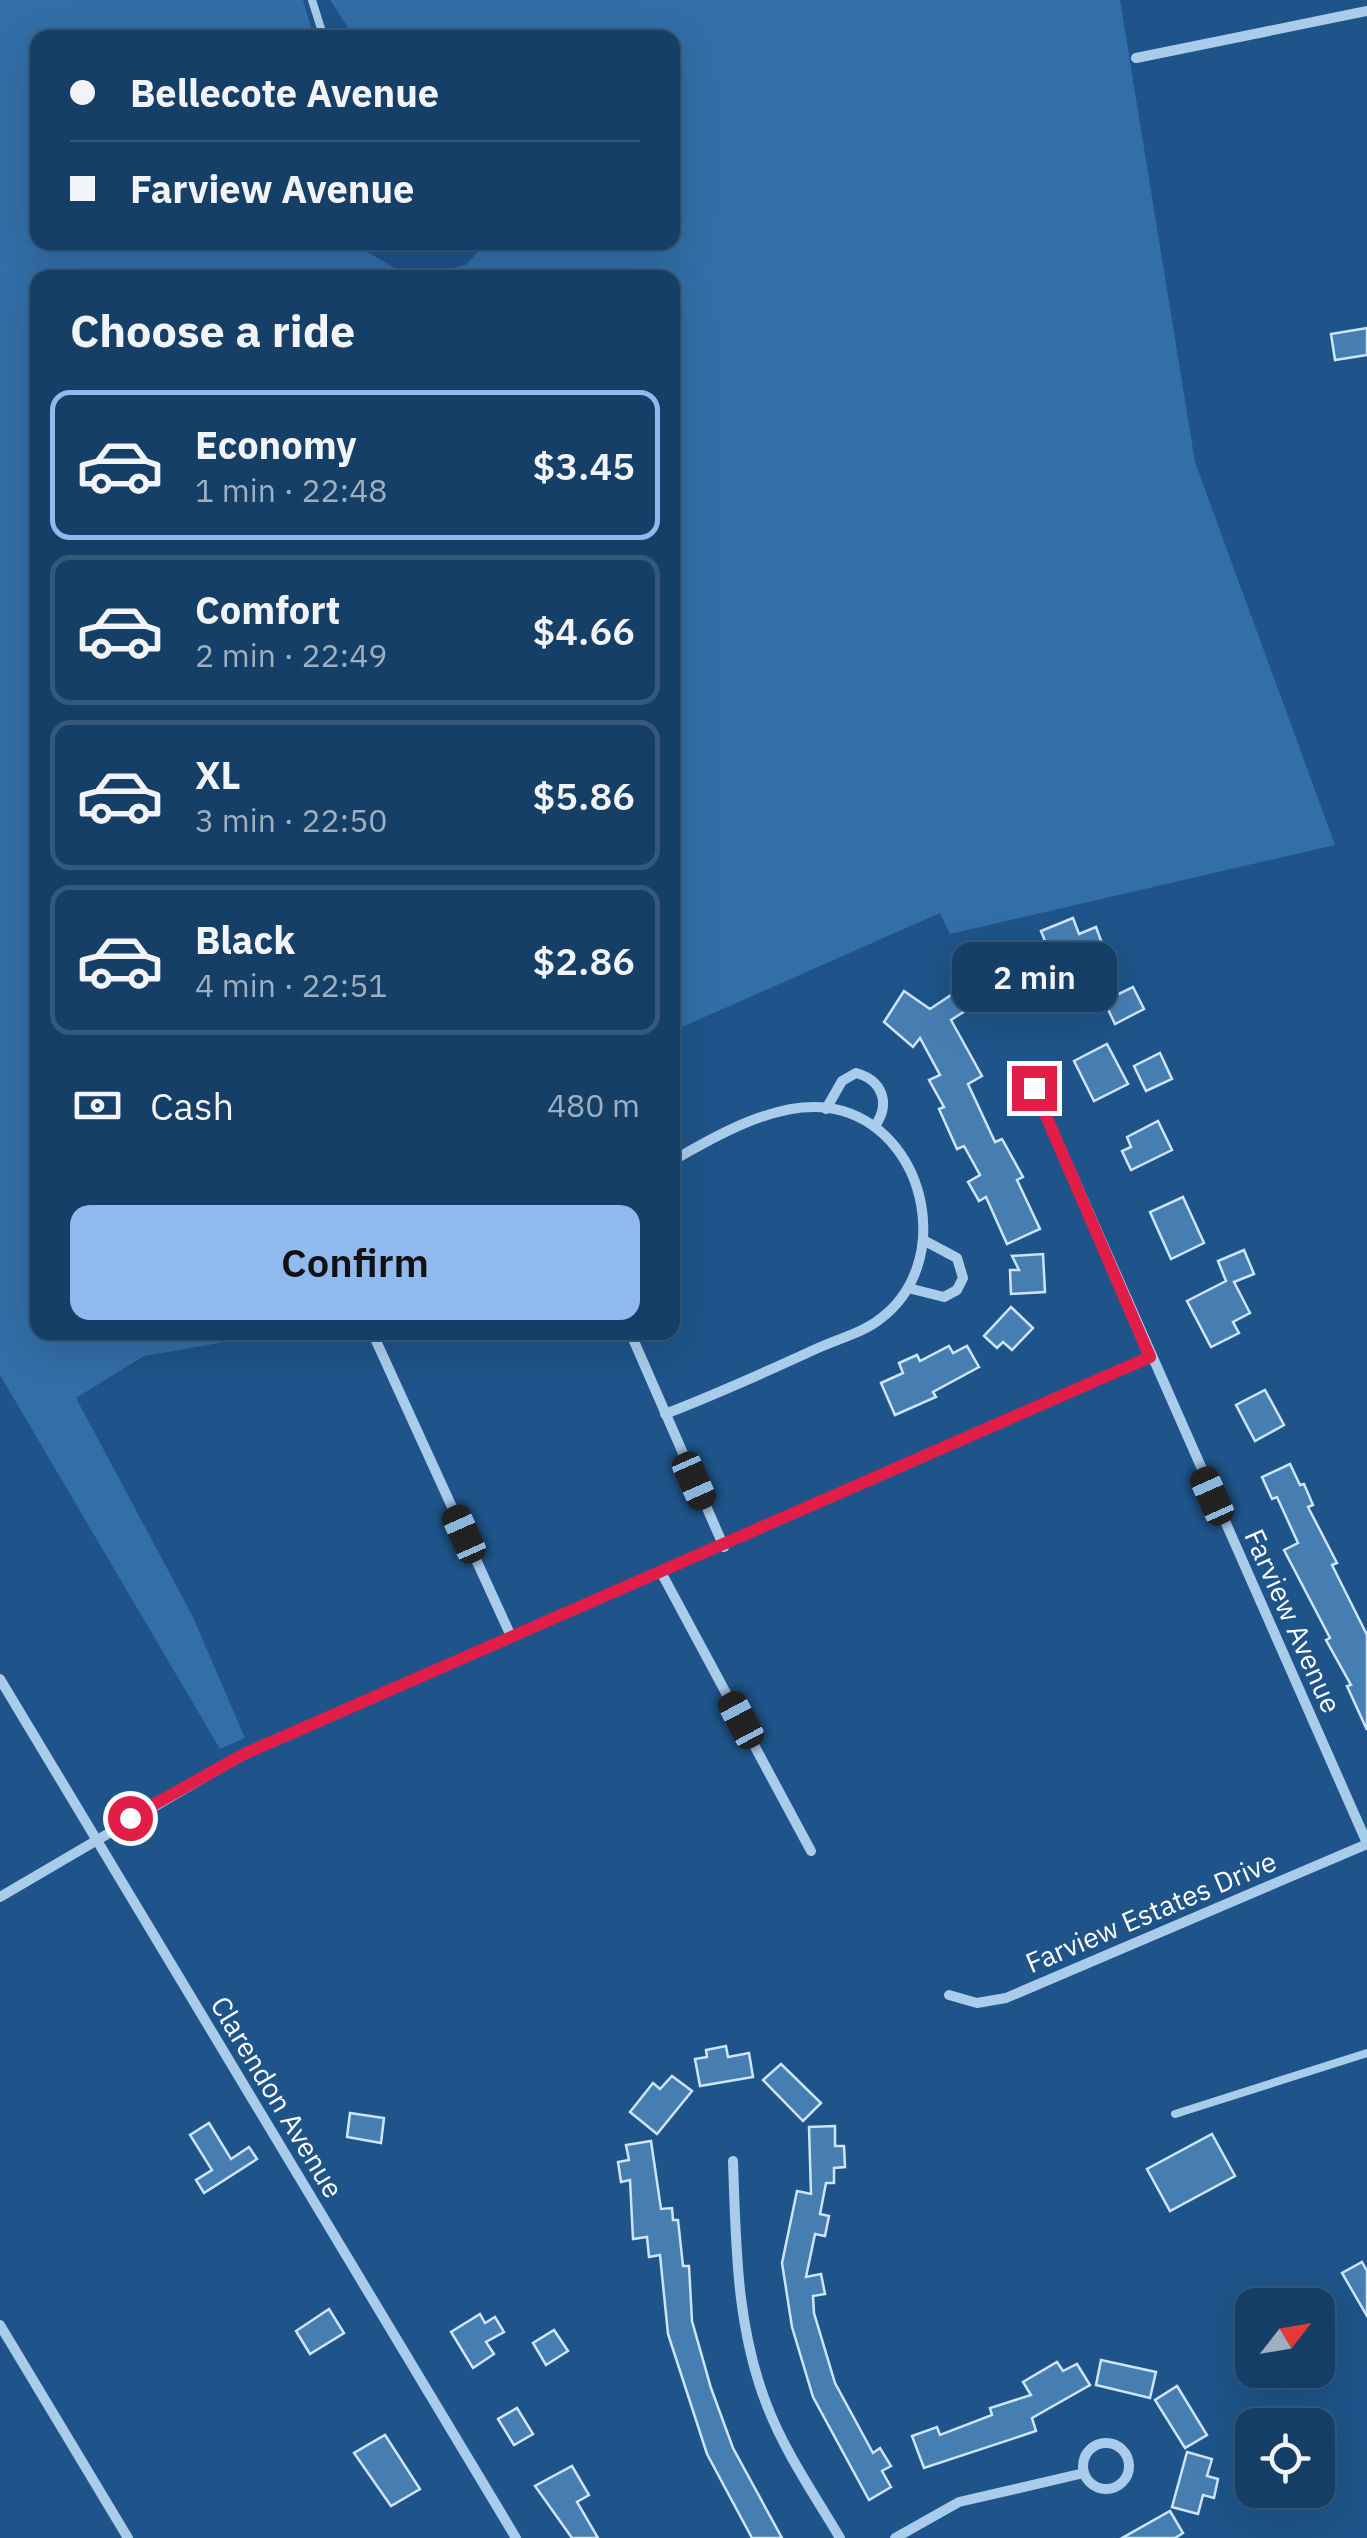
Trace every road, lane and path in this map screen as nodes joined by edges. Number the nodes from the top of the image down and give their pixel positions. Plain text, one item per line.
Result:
1 (312, 0) edge
2 (1367, 11) edge
3 (321, 30) edge
4 (1136, 58) dead end
5 (1034, 1088) dead end
6 (826, 1109) junction
7 (876, 1126) junction
8 (680, 1157) edge
9 (925, 1242) junction
10 (908, 1288) junction
11 (376, 1340) edge
12 (633, 1340) edge
13 (1150, 1357) junction
14 (665, 1414) junction
15 (724, 1548) junction
16 (662, 1574) junction
17 (510, 1634) junction
18 (0, 1679) edge
19 (96, 1838) junction
20 (1367, 1844) edge
21 (812, 1851) dead end
22 (0, 1897) edge
23 (948, 1996) dead end
24 (1367, 2053) edge
25 (1175, 2114) dead end
26 (733, 2161) dead end
27 (0, 2324) edge
28 (1084, 2473) junction
29 (128, 2538) edge
30 (516, 2538) edge
31 (840, 2538) edge
32 (895, 2538) edge

1 - 3 lane
2 - 4 street
5 - 13 street, Farview Avenue
6 - 7 street
6 - 7 street
6 - 8 street
7 - 9 street
9 - 10 street
9 - 10 street
10 - 14 street
11 - 17 street
12 - 14 street
13 - 15 street
13 - 20 street, Farview Avenue
14 - 15 street
15 - 16 street
16 - 17 street
16 - 21 street
17 - 19 street
18 - 19 street, Clarendon Avenue
19 - 22 street
19 - 30 street, Clarendon Avenue
20 - 23 street, Farview Estates Drive
24 - 25 lane
26 - 31 street
27 - 29 street
28 - 28 street
28 - 32 street

